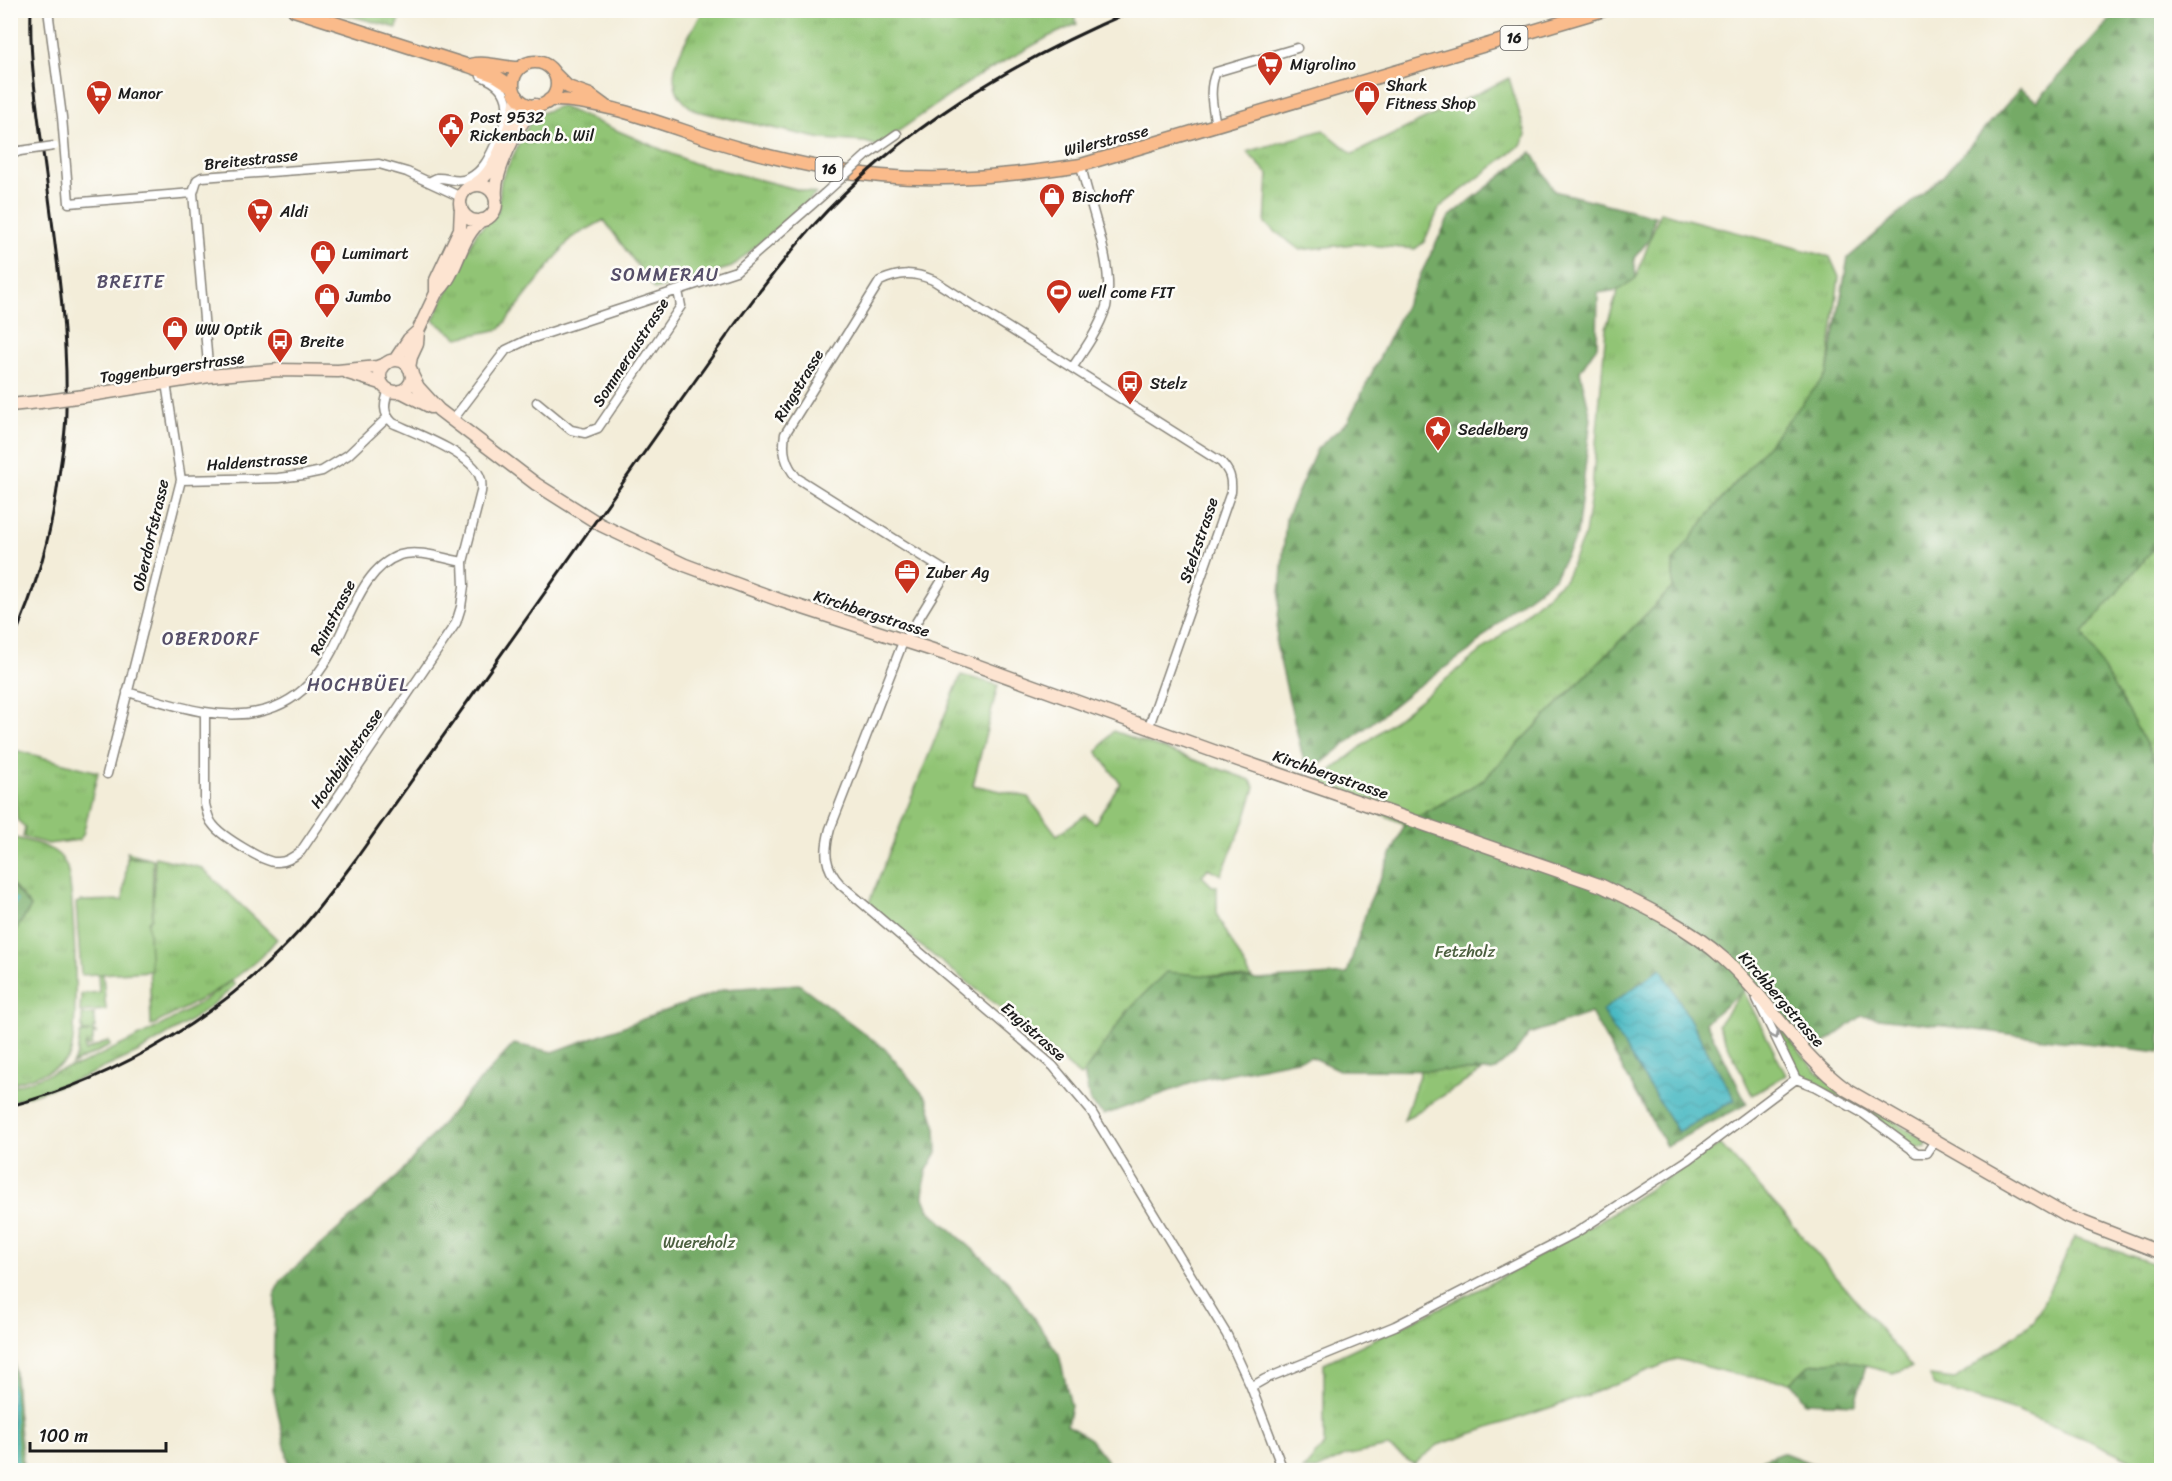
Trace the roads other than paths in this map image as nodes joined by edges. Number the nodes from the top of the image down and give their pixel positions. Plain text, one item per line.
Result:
1 (48, 10) edge
2 (294, 10) edge
3 (1604, 10) edge
4 (1297, 48) dead end
5 (469, 66) junction
6 (519, 68) junction
7 (554, 73) junction
8 (515, 92) junction
9 (549, 100) junction
10 (535, 105) junction
11 (606, 107) junction
12 (1216, 126) junction
13 (897, 134) dead end
14 (65, 144) junction
15 (10, 155) edge
16 (1081, 165) junction
17 (428, 182) junction
18 (474, 185) junction
19 (194, 193) junction
20 (496, 199) junction
21 (461, 202) junction
22 (482, 220) junction
23 (678, 291) junction
24 (436, 292) junction
25 (418, 331) junction
26 (390, 362) junction
27 (1072, 368) junction
28 (410, 370) junction
29 (338, 371) junction
30 (209, 376) junction
31 (166, 383) junction
32 (390, 388) junction
33 (537, 402) dead end
34 (10, 405) edge
35 (439, 410) junction
36 (387, 418) junction
37 (452, 421) junction
38 (181, 480) junction
39 (464, 562) junction
40 (905, 640) junction
41 (127, 692) junction
42 (206, 712) junction
43 (1149, 726) junction
44 (107, 774) dead end
45 (1754, 992) junction
46 (1796, 1079) junction
47 (1935, 1141) junction
48 (2162, 1253) edge
49 (1251, 1387) junction
50 (1283, 1470) edge

1 - 14 street
2 - 5 main road
3 - 12 main road, Wilerstrasse / 16
4 - 12 street
5 - 6 main road
5 - 8 main road
5 - 17 street, Breitestrasse
6 - 7 main road
6 - 8 main road
7 - 9 main road
7 - 11 main road, Wilerstrasse / 16
8 - 10 main road
8 - 18 main road
9 - 10 main road
9 - 11 main road, Wilerstrasse / 16
10 - 20 main road
11 - 16 main road, Wilerstrasse / 16
12 - 16 main road, Wilerstrasse / 16
13 - 23 street, Sommeraustrasse, bridge
14 - 15 street, bridge
14 - 19 street
16 - 27 street
17 - 19 street, Breitestrasse
17 - 21 street, Breitestrasse
18 - 20 main road
18 - 21 main road
19 - 30 street, Breitestrasse
20 - 22 main road
21 - 22 main road
21 - 24 main road
22 - 24 main road
23 - 33 street, Sommeraustrasse
23 - 37 street, Sommeraustrasse
24 - 25 main road
25 - 26 main road
25 - 28 main road
26 - 28 main road
26 - 29 main road, Toggenburgerstrasse
26 - 32 main road
27 - 40 street, Ringstrasse
27 - 43 street, Stelzstrasse
28 - 32 main road
28 - 35 main road, Kirchbergstrasse
29 - 30 main road, Toggenburgerstrasse
29 - 32 main road, Toggenburgerstrasse
30 - 31 main road, Toggenburgerstrasse
31 - 34 main road, Toggenburgerstrasse, bridge
31 - 38 street, Oberdorfstrasse
32 - 35 main road, Kirchbergstrasse
32 - 36 street
35 - 37 main road, Kirchbergstrasse
36 - 38 street, Haldenstrasse
36 - 39 street, Hochbühlstrasse
37 - 40 main road, Kirchbergstrasse
38 - 41 street, Oberdorfstrasse
39 - 42 street, Rainstrasse
39 - 42 street, Hochbühlstrasse
40 - 43 main road, Kirchbergstrasse
40 - 49 street, Engistrasse
41 - 42 street, Rainstrasse
41 - 44 street, Oberdorfstrasse
43 - 45 main road, Kirchbergstrasse
45 -> 46 street
45 - 47 main road, Kirchbergstrasse
46 - 47 street
46 - 49 street
47 - 48 main road, Kirchbergstrasse
49 - 50 street, Engistrasse

